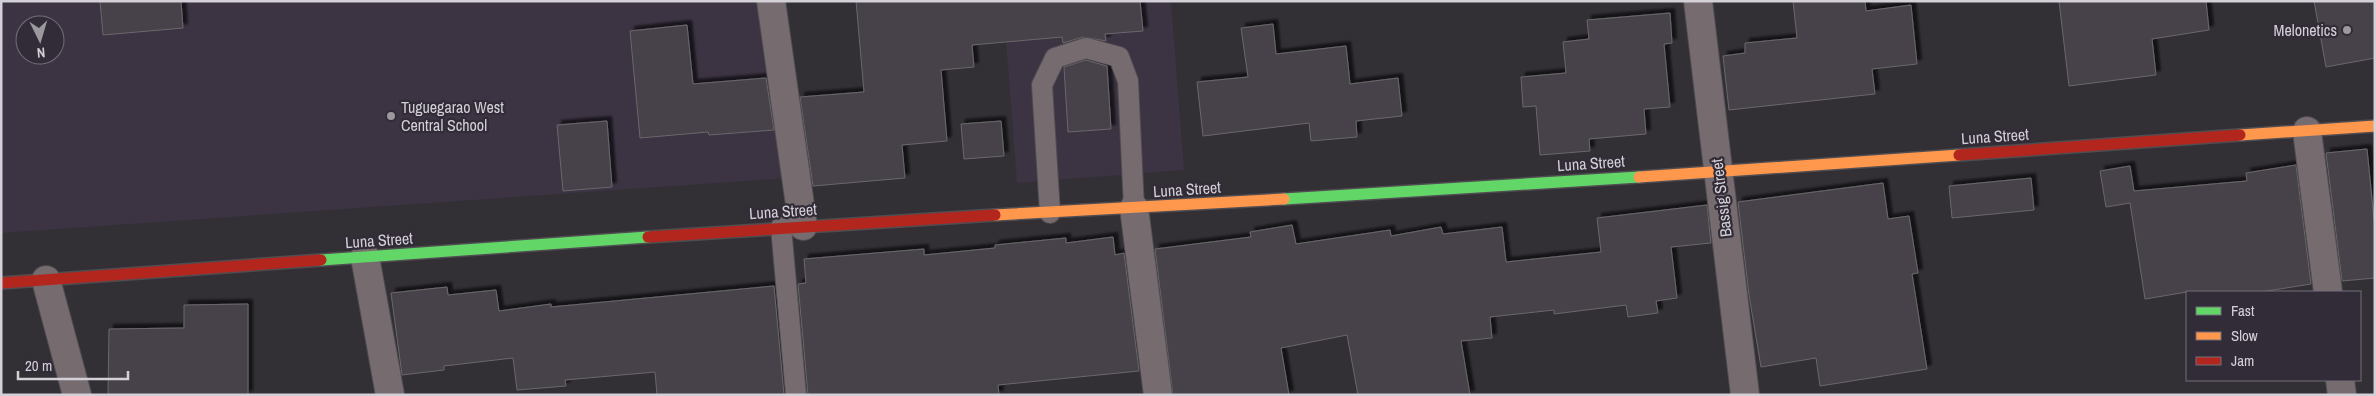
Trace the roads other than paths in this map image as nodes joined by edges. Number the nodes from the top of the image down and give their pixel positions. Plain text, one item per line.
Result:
1 (771, 1) edge
2 (1698, 1) edge
3 (2375, 126) edge
4 (2307, 131) junction
5 (1718, 172) junction
6 (1134, 208) junction
7 (1050, 213) junction
8 (792, 227) junction
9 (365, 257) junction
10 (46, 280) junction
11 (1, 283) edge
12 (2328, 291) edge
13 (2340, 381) edge
14 (77, 395) edge
15 (390, 395) edge
16 (796, 395) edge
17 (1158, 395) edge
18 (1745, 395) edge
19 (2342, 395) edge

1 - 8 street
2 - 5 street, Bassig Street
3 - 4 main road, Luna Street
4 - 5 main road, Luna Street
4 - 12 street
5 - 6 main road, Luna Street
5 - 18 street, Bassig Street
6 - 7 main road, Luna Street
6 - 7 lane
6 - 17 street
7 - 8 main road, Luna Street
8 - 9 main road, Luna Street
8 - 16 lane
9 - 10 main road, Luna Street
9 - 15 street
10 - 11 main road, Luna Street
10 - 14 street
13 - 19 street

